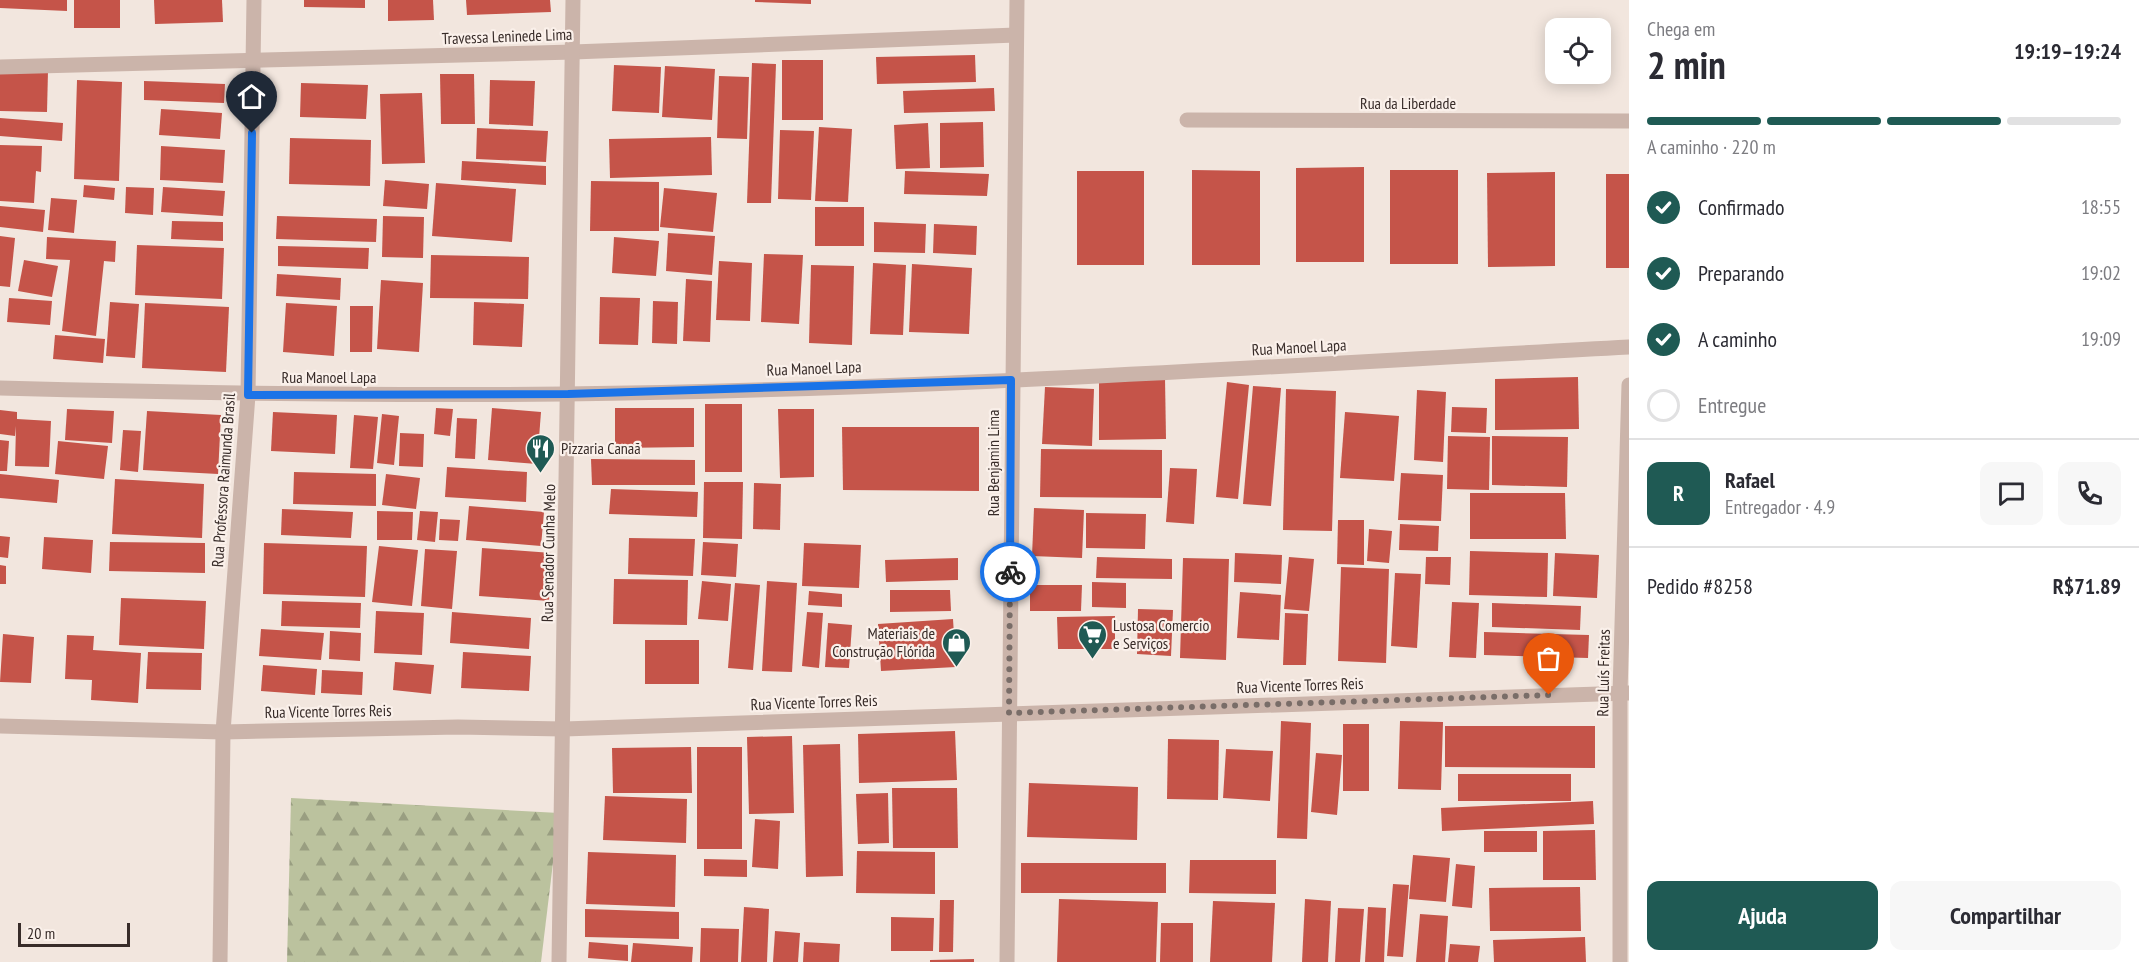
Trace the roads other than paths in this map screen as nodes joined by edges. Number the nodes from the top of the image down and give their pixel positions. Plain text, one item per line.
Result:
1 (254, 0) edge
2 (573, 0) edge
3 (1017, 0) edge
4 (1016, 35) junction
5 (573, 52) junction
6 (254, 61) junction
7 (0, 67) edge
8 (1187, 120) dead end
9 (1629, 122) edge
10 (1629, 347) edge
11 (1011, 380) junction
12 (1629, 385) edge
13 (0, 388) edge
14 (568, 394) junction
15 (248, 395) junction
16 (1624, 693) edge
17 (1009, 713) junction
18 (0, 726) edge
19 (564, 729) junction
20 (222, 732) junction
21 (220, 962) edge
22 (559, 962) edge
23 (1007, 962) edge
24 (1620, 962) edge

1 - 6 street, Rua Professora Raimunda Brasil
2 - 5 street, Rua Senador Cunha Melo
3 - 4 street, Rua Benjamin Lima
4 - 5 street, Travessa Leninede Lima
4 - 11 street, Rua Benjamin Lima
5 - 6 street, Travessa Leninede Lima
5 - 14 street, Rua Senador Cunha Melo
6 - 7 street, Travessa Leninede Lima
6 - 15 street, Rua Professora Raimunda Brasil
8 - 9 street, Rua da Liberdade
10 - 11 street, Rua Manoel Lapa
11 - 14 street, Rua Manoel Lapa
11 - 17 street, Rua Benjamin Lima
12 - 16 street, Rua Luís Freitas
13 - 15 street, Rua Manoel Lapa
14 - 15 street, Rua Manoel Lapa
14 - 19 street, Rua Senador Cunha Melo
15 - 20 street, Rua Professora Raimunda Brasil
16 - 17 street, Rua Vicente Torres Reis
16 - 24 street, Rua Luís Freitas
17 - 19 street, Rua Vicente Torres Reis
17 - 23 street, Rua Benjamin Lima
18 - 20 street, Rua Vicente Torres Reis
19 - 20 street, Rua Vicente Torres Reis
19 - 22 street, Rua Senador Cunha Melo
20 - 21 street, Rua Professora Raimunda Brasil

